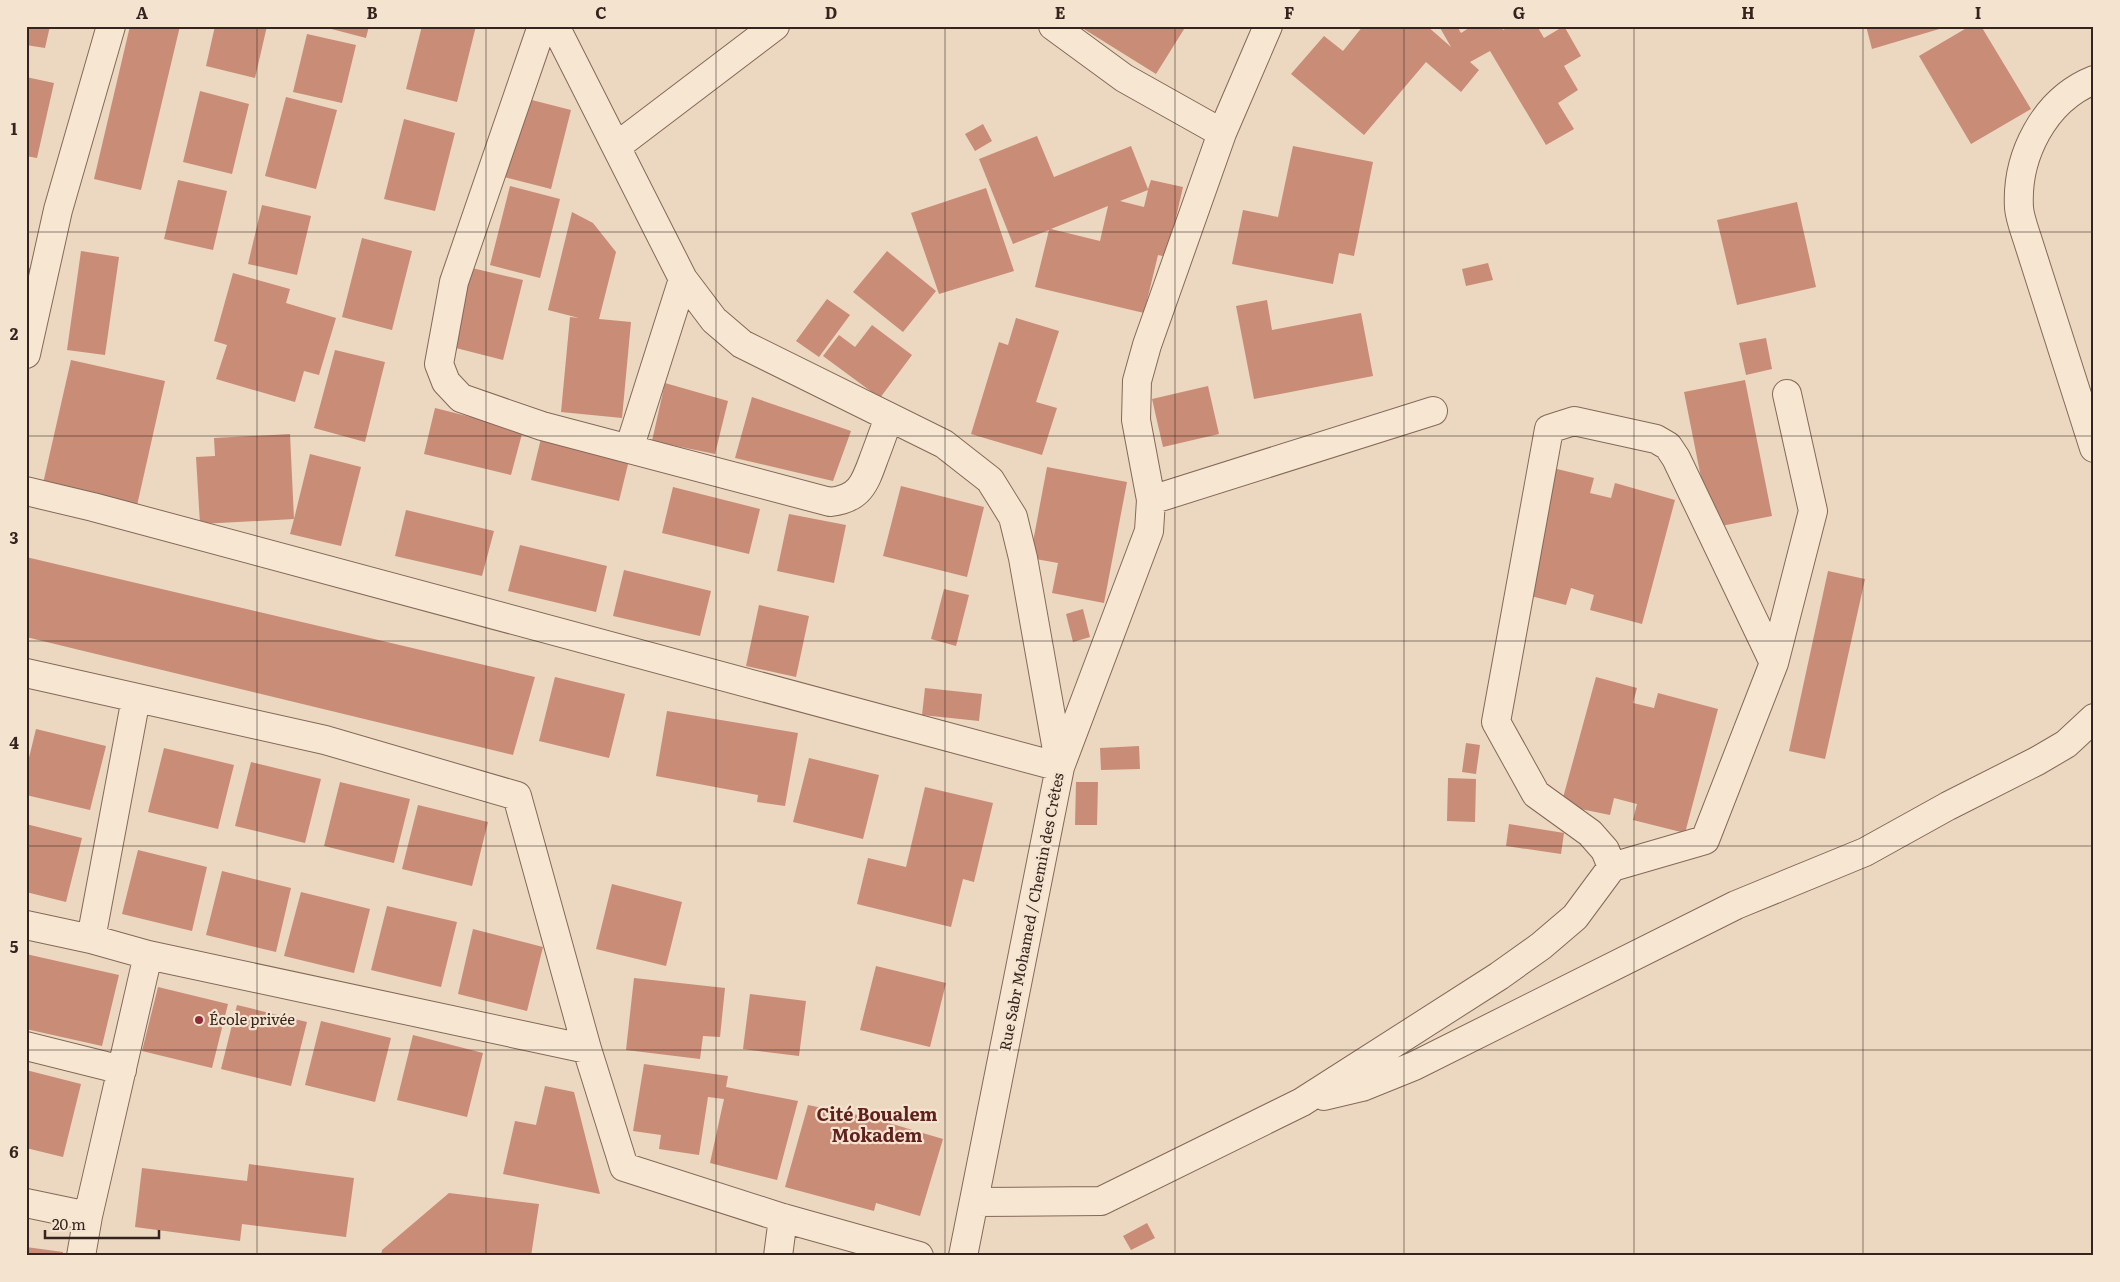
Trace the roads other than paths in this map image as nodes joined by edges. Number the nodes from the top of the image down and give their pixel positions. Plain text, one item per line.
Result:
1 (111, 26) edge
2 (542, 26) edge
3 (555, 26) edge
4 (776, 26) edge
5 (1053, 26) edge
6 (1268, 26) edge
7 (2094, 80) edge
8 (1222, 133) junction
9 (617, 146) junction
10 (683, 279) junction
11 (26, 354) edge
12 (1787, 394) dead end
13 (1433, 411) dead end
14 (889, 417) junction
15 (2094, 448) edge
16 (629, 449) junction
17 (26, 491) edge
18 (1151, 500) junction
19 (1774, 663) junction
20 (26, 673) edge
21 (136, 698) junction
22 (2094, 718) edge
23 (1060, 767) junction
24 (1612, 867) junction
25 (26, 925) edge
26 (91, 939) junction
27 (148, 954) junction
28 (26, 1046) edge
29 (586, 1049) junction
30 (122, 1070) junction
31 (1302, 1102) junction
32 (974, 1202) junction
33 (26, 1203) edge
34 (88, 1216) junction
35 (783, 1218) junction
36 (81, 1256) edge
37 (778, 1256) edge
38 (919, 1256) edge
39 (963, 1256) edge

1 - 11 street
2 - 16 street
3 - 9 street, Rue Sabr Mohamed / Chemin des Crêtes
4 - 9 street
5 - 8 street
6 - 8 street
7 - 15 street
8 - 18 street
9 - 10 street, Rue Sabr Mohamed / Chemin des Crêtes
10 - 14 street, Rue Sabr Mohamed / Chemin des Crêtes
10 - 16 street
12 - 19 street
13 - 18 street
14 - 16 street
14 - 23 street, Rue Sabr Mohamed / Chemin des Crêtes
17 - 23 street
18 - 23 street
19 - 24 street
19 - 24 street
20 - 21 street
21 - 26 street
21 - 29 street
22 - 31 street
23 - 32 street, Rue Sabr Mohamed / Chemin des Crêtes
24 - 31 street
25 - 26 street
26 - 27 street
27 - 29 street
27 - 30 street
28 - 30 street
29 - 35 street
30 - 34 street
31 - 32 street
32 - 39 street, Rue Sabr Mohamed / Chemin des Crêtes
33 - 34 street
34 - 36 street
35 - 37 street
35 - 38 street

